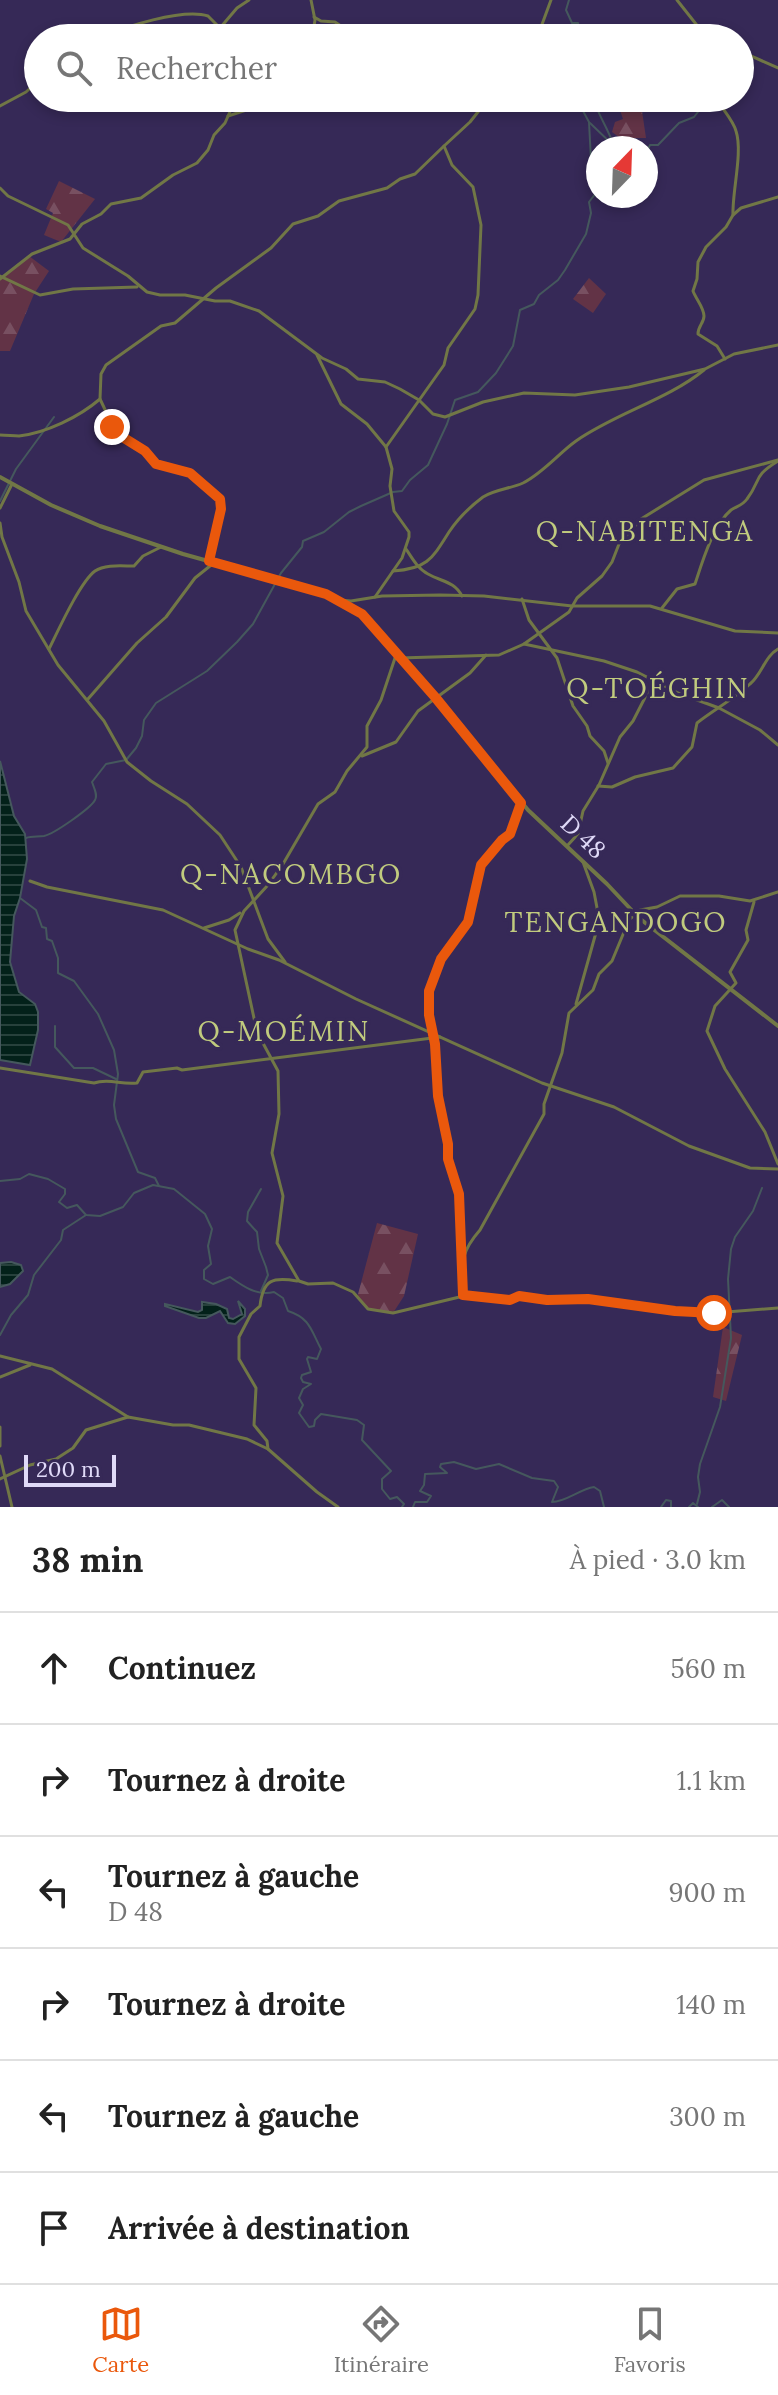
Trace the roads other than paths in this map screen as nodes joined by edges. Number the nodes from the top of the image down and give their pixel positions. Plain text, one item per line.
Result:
1 (249, 0) edge
2 (311, 0) edge
3 (551, 0) edge
4 (677, 0) edge
5 (314, 17) junction
6 (146, 24) edge
7 (215, 24) edge
8 (223, 24) edge
9 (315, 24) edge
10 (338, 24) edge
11 (542, 24) edge
12 (695, 24) edge
13 (754, 57) edge
14 (778, 68) edge
15 (24, 93) edge
16 (0, 106) edge
17 (230, 112) edge
18 (240, 112) edge
19 (478, 112) edge
20 (724, 112) edge
21 (228, 116) junction
22 (444, 146) junction
23 (0, 188) edge
24 (778, 197) edge
25 (733, 215) junction
26 (74, 234) junction
27 (1, 277) edge
28 (141, 289) junction
29 (203, 299) junction
30 (778, 345) edge
31 (317, 354) junction
32 (725, 359) junction
33 (705, 369) junction
34 (100, 399) junction
35 (419, 400) junction
36 (0, 435) edge
37 (386, 447) junction
38 (778, 461) edge
39 (0, 477) edge
40 (12, 484) junction
41 (0, 508) edge
42 (0, 523) edge
43 (161, 547) junction
44 (406, 549) junction
45 (212, 562) junction
46 (418, 567) junction
47 (393, 571) junction
48 (462, 596) junction
49 (375, 597) junction
50 (522, 599) junction
51 (339, 600) junction
52 (572, 606) junction
53 (662, 608) junction
54 (538, 633) junction
55 (778, 633) edge
56 (524, 644) junction
57 (49, 649) junction
58 (778, 649) edge
59 (552, 651) junction
60 (397, 652) junction
61 (486, 655) junction
62 (401, 657) junction
63 (395, 662) junction
64 (654, 680) junction
65 (435, 697) junction
66 (88, 700) junction
67 (719, 708) junction
68 (778, 745) edge
69 (361, 756) junction
70 (608, 763) junction
71 (598, 786) junction
72 (521, 803) junction
73 (567, 846) junction
74 (582, 860) junction
75 (30, 881) dead end
76 (778, 892) edge
77 (755, 900) junction
78 (253, 901) junction
79 (244, 911) junction
80 (635, 914) junction
81 (204, 928) junction
82 (236, 943) junction
83 (288, 965) junction
84 (731, 987) junction
85 (576, 1004) junction
86 (778, 1026) edge
87 (432, 1031) junction
88 (444, 1037) junction
89 (433, 1038) junction
90 (272, 1058) junction
91 (0, 1068) edge
92 (550, 1086) junction
93 (778, 1166) edge
94 (462, 1256) junction
95 (299, 1281) junction
96 (463, 1295) junction
97 (778, 1308) edge
98 (0, 1356) edge
99 (31, 1365) junction
100 (0, 1377) edge
101 (128, 1417) junction
102 (0, 1427) edge
103 (0, 1446) edge
104 (268, 1449) junction
105 (0, 1456) edge
106 (2, 1478) edge
107 (12, 1507) edge
108 (338, 1507) edge

1 - 8 street
2 - 5 street
3 - 11 street
4 - 12 street
5 - 9 street
5 - 10 street
6 - 7 street
13 - 14 street
15 - 16 street
17 - 21 street
18 - 21 street
19 - 22 street
20 - 25 street
21 - 26 street
22 - 29 street
22 - 35 street
23 - 26 street
24 - 25 street
25 - 32 street
26 - 27 street
26 - 28 street
27 - 28 street
28 - 29 street
29 - 31 street
29 - 34 street
30 - 32 street
31 - 35 street
31 - 37 street
32 - 33 street
33 - 35 street
33 - 46 street
34 - 36 street
34 - 45 street
35 - 37 street
37 - 44 street
38 - 52 street
38 - 53 street
39 - 40 street, D 48
40 - 41 street
40 - 43 street, D 48
42 - 57 street
43 - 45 street, D 48
43 - 57 street
44 - 46 street
44 - 47 street
45 - 51 street, D 48
45 - 66 street
46 - 47 street
46 - 48 street
47 - 49 street
48 - 49 street
48 - 50 street
49 - 51 street
50 - 52 street
50 - 54 street
51 - 60 street, D 48
52 - 53 street
52 - 54 street
53 - 55 street
54 - 56 street
54 - 59 street
56 - 59 street
56 - 61 street
57 - 66 street
58 - 67 street
59 - 64 street
59 - 70 street
60 - 62 street, D 48
60 - 63 street
61 - 62 street
61 - 65 street
62 - 63 street
62 - 65 street, D 48
63 - 69 street
64 - 67 street
64 - 70 street
65 - 69 street
65 - 72 street, D 48
66 - 78 street
67 - 68 street
67 - 71 street
69 - 78 street
70 - 71 street
71 - 73 street
72 - 73 street, D 48
72 - 87 street
73 - 74 street, D 48
74 - 80 street, D 48
74 - 85 street
75 - 81 street
76 - 77 street
77 - 80 street
77 - 84 street
78 - 79 street
78 - 83 street
79 - 81 street
79 - 82 street
80 - 84 street, D 48
80 - 85 street
81 - 82 street
82 - 83 street
82 - 90 street
83 - 87 street
84 - 86 street, D 48
84 - 93 street
85 - 92 street
87 - 88 street
87 - 89 street
88 - 89 street
88 - 92 street
89 - 90 street
89 - 94 street
90 - 91 street
90 - 95 street
92 - 93 street
92 - 94 street
94 - 96 street
95 - 96 street
95 - 104 street
96 - 97 street
98 - 99 street
99 - 100 street
99 - 101 street
101 - 104 street
101 - 106 street
102 - 103 street
104 - 108 street
105 - 106 street
106 - 107 street

